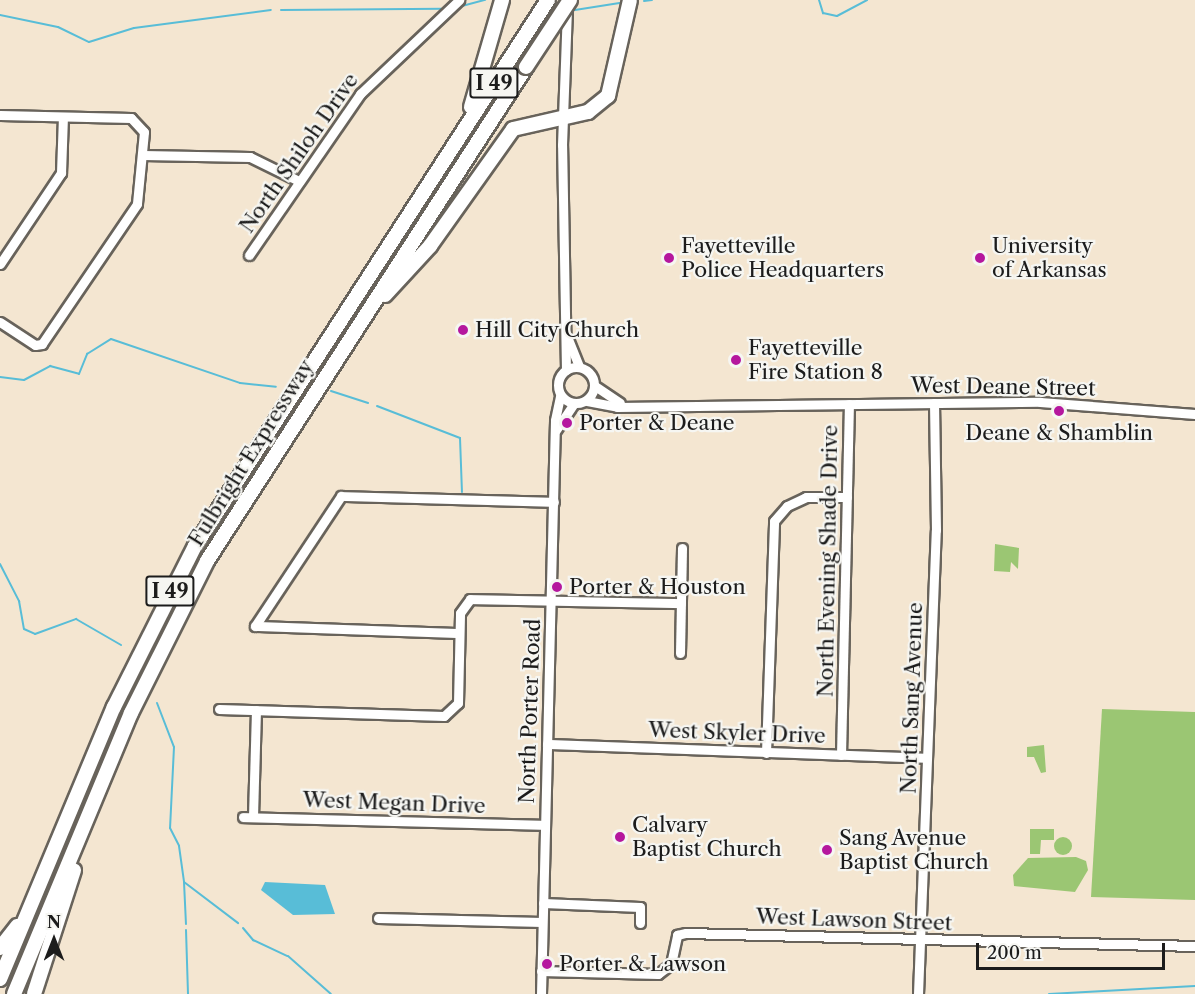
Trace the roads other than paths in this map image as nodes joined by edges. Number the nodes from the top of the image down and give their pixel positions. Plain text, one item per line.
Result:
1 (459, 0) edge
2 (502, 0) edge
3 (548, 0) edge
4 (569, 0) edge
5 (630, 0) edge
6 (0, 115) edge
7 (63, 117) junction
8 (562, 118) junction
9 (460, 135) junction
10 (143, 154) junction
11 (299, 181) junction
12 (249, 255) dead end
13 (0, 264) edge
14 (0, 322) edge
15 (356, 328) junction
16 (563, 329) junction
17 (579, 366) junction
18 (566, 370) junction
19 (595, 386) junction
20 (560, 396) junction
21 (587, 401) junction
22 (574, 403) junction
23 (933, 403) junction
24 (849, 404) junction
25 (630, 407) junction
26 (1195, 414) edge
27 (556, 430) junction
28 (847, 498) junction
29 (555, 502) junction
30 (682, 548) dead end
31 (551, 599) junction
32 (681, 603) junction
33 (459, 633) junction
34 (680, 653) dead end
35 (219, 709) dead end
36 (256, 710) junction
37 (547, 744) junction
38 (766, 753) junction
39 (841, 755) junction
40 (927, 758) junction
41 (109, 765) junction
42 (243, 817) dead end
43 (253, 817) junction
44 (545, 825) junction
45 (640, 897) dead end
46 (543, 903) junction
47 (640, 907) junction
48 (28, 913) junction
49 (378, 918) dead end
50 (542, 922) junction
51 (640, 923) dead end
52 (920, 940) junction
53 (1195, 946) edge
54 (0, 948) edge
55 (541, 971) junction
56 (0, 979) edge
57 (14, 994) edge
58 (33, 994) edge
59 (541, 994) edge
60 (918, 994) edge

1 - 11 street, North Shiloh Drive
2 - 9 highway
3 - 9 highway, Fulbright Expressway / I 49
4 - 8 street
4 - 15 highway, Fulbright Expressway / I 49, bridge
5 - 8 highway
6 - 7 street
7 - 10 street
7 - 13 street
8 - 15 highway
8 - 16 street
9 - 48 highway, Fulbright Expressway / I 49
10 - 11 street
10 - 14 street
11 - 12 street, North Shiloh Drive
15 - 41 highway, Fulbright Expressway / I 49
16 - 17 street
16 - 18 street
17 - 18 street
17 - 19 street
18 - 20 street
19 - 21 street
19 - 25 street, West Deane Street
20 - 22 street
20 - 27 street, North Porter Road
21 - 22 street
21 - 25 street, West Deane Street
22 - 27 street
23 - 24 street, West Deane Street
23 - 26 street, West Deane Street
23 - 40 street, North Sang Avenue
24 - 25 street, West Deane Street
24 - 28 street, North Evening Shade Drive
27 - 29 street, North Porter Road
28 - 38 street
28 - 39 street, North Evening Shade Drive
29 - 31 street, North Porter Road
29 - 33 street
30 - 32 street
31 - 32 street
31 - 33 street
31 - 37 street, North Porter Road
32 - 34 street
33 - 36 street
35 - 36 street
36 - 43 street
37 - 38 street, West Skyler Drive
37 - 44 street, North Porter Road
38 - 39 street, West Skyler Drive
39 - 40 street, West Skyler Drive
40 - 52 street, North Sang Avenue
41 - 57 highway, Fulbright Expressway / I 49
41 - 58 highway
42 - 43 street, West Megan Drive
43 - 44 street, West Megan Drive
44 - 46 street, North Porter Road
45 - 47 street
46 - 47 street
46 - 50 street, North Porter Road
47 - 51 street
48 - 54 highway
48 - 56 highway, Fulbright Expressway / I 49
49 - 50 street
50 - 55 street, North Porter Road
52 - 53 street, West Lawson Street
52 - 55 street, West Lawson Street
52 - 60 street, North Sang Avenue
55 - 59 street, North Porter Road

